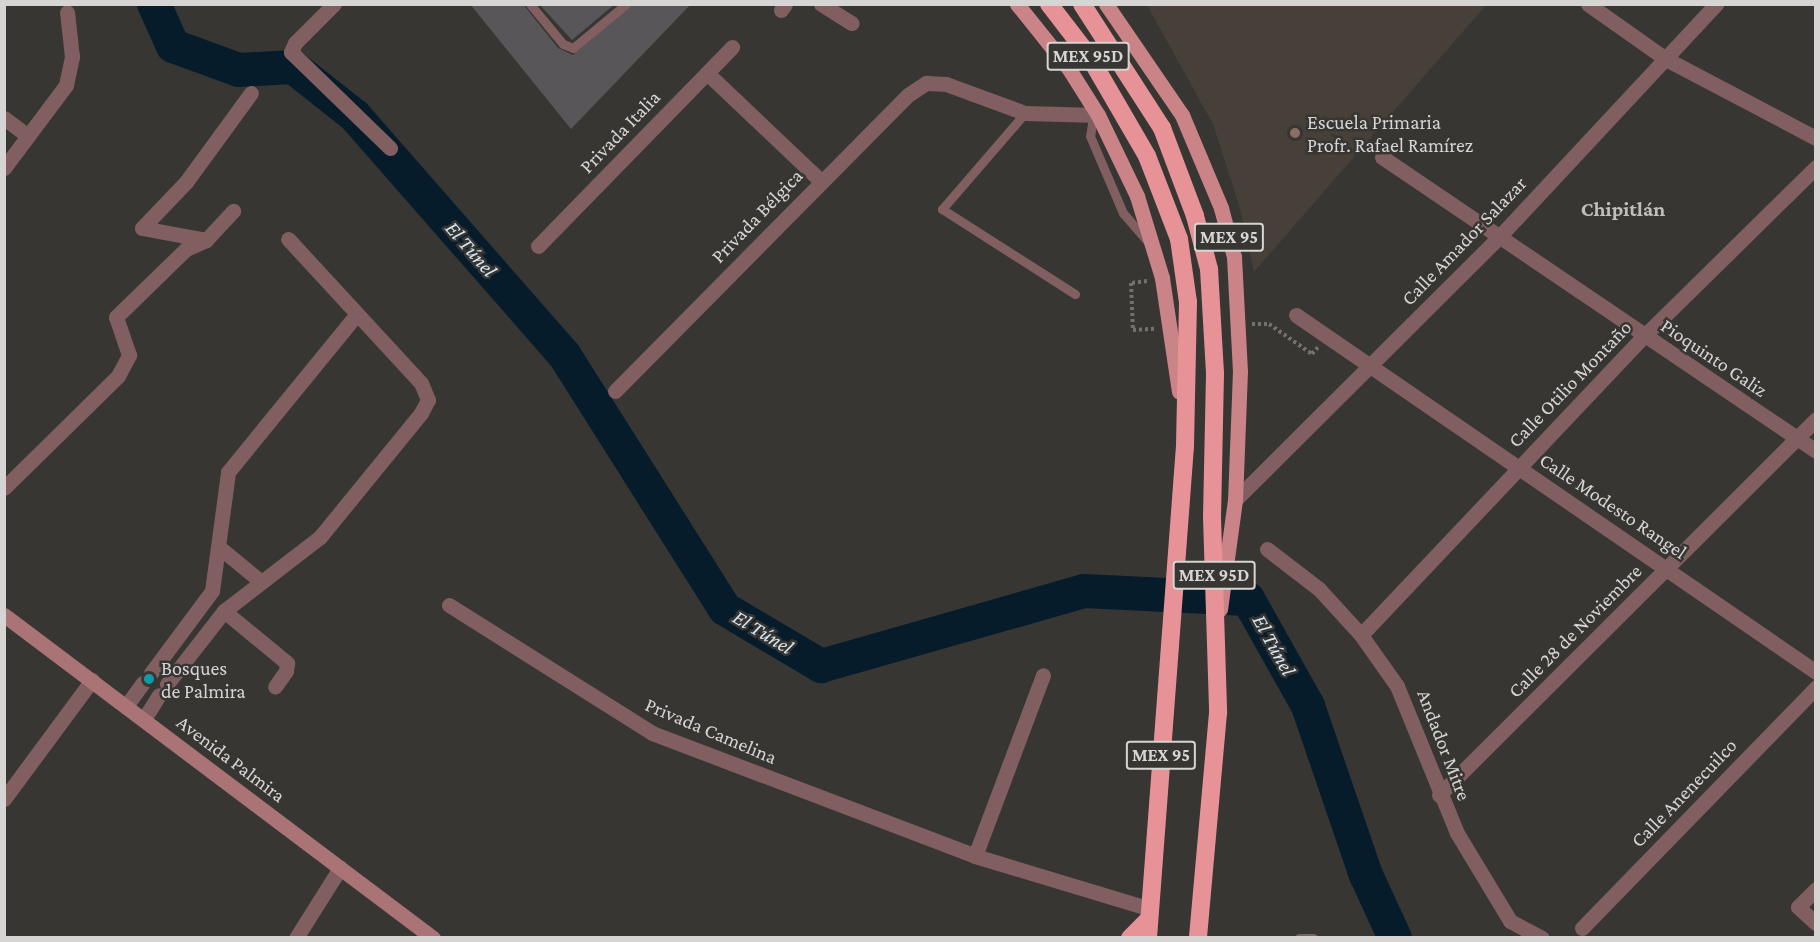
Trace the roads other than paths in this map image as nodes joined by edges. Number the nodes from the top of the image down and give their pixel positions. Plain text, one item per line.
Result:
1 (334, 4) edge
2 (530, 4) edge
3 (626, 4) edge
4 (821, 4) edge
5 (1017, 4) edge
6 (1049, 4) edge
7 (1082, 4) edge
8 (1106, 4) edge
9 (1588, 4) edge
10 (1716, 4) edge
11 (68, 12) dead end
12 (852, 23) dead end
13 (732, 47) dead end
14 (1666, 59) junction
15 (707, 73) junction
16 (250, 93) dead end
17 (1025, 113) junction
18 (1099, 116) junction
19 (4, 118) edge
20 (28, 136) junction
21 (1815, 138) edge
22 (390, 148) dead end
23 (1382, 158) dead end
24 (1815, 167) edge
25 (4, 168) edge
26 (822, 182) junction
27 (233, 211) dead end
28 (1498, 238) junction
29 (288, 239) dead end
30 (206, 240) junction
31 (538, 246) dead end
32 (1075, 294) dead end
33 (357, 314) junction
34 (1296, 315) dead end
35 (1644, 336) junction
36 (1369, 368) junction
37 (615, 391) dead end
38 (1815, 419) edge
39 (1795, 438) junction
40 (1185, 446) junction
41 (1815, 451) edge
42 (1518, 468) junction
43 (4, 488) edge
44 (1234, 506) junction
45 (220, 548) junction
46 (1267, 549) dead end
47 (1669, 568) junction
48 (260, 580) junction
49 (449, 605) dead end
50 (224, 611) junction
51 (4, 615) edge
52 (1217, 634) junction
53 (1361, 635) junction
54 (1815, 672) edge
55 (1043, 675) dead end
56 (92, 680) junction
57 (275, 687) dead end
58 (1815, 687) edge
59 (126, 706) junction
60 (144, 720) junction
61 (1439, 795) junction
62 (4, 799) edge
63 (975, 856) junction
64 (340, 868) junction
65 (1815, 889) edge
66 (1149, 914) junction
67 (1815, 923) edge
68 (1582, 928) dead end
69 (296, 938) edge
70 (433, 938) edge
71 (1130, 938) edge
72 (1148, 938) edge
73 (1197, 938) edge
74 (1299, 938) edge
75 (1313, 938) edge
76 (1542, 938) edge

1 - 22 street
2 - 3 lane
4 - 12 street
5 - 18 main road, MEX 95
6 - 40 highway, MEX 95D
7 - 52 highway, MEX 95D
8 - 44 main road, MEX 95
9 - 14 street
10 - 14 street, Calle Amador Salazar
11 - 20 street
13 - 15 street, Privada Italia
14 - 21 street
14 - 28 street, Calle Amador Salazar
15 - 26 street, Privada Bélgica
15 - 31 street, Privada Italia
16 - 30 street
17 - 18 street
17 - 26 street
17 - 32 lane
18 - 40 main road, MEX 95
19 - 20 street
20 - 25 street
23 - 28 street, Pioquinto Galiz
24 - 35 street, Calle Otilio Montaño
26 - 37 street, Privada Bélgica
27 - 30 street
28 - 35 street, Pioquinto Galiz
28 - 36 street, Calle Amador Salazar
29 - 33 street
30 - 43 street
33 - 45 street
33 - 48 street
34 - 36 street, Calle Modesto Rangel
35 - 39 street, Pioquinto Galiz
35 - 42 street, Calle Otilio Montaño
36 - 42 street, Calle Modesto Rangel
36 - 44 street, Calle Amador Salazar
38 - 39 street, Calle 28 de Noviembre
39 - 41 street, Pioquinto Galiz
39 - 47 street, Calle 28 de Noviembre
40 - 66 highway, MEX 95
42 - 47 street, Calle Modesto Rangel
42 - 53 street, Calle Otilio Montaño
44 - 52 main road, MEX 95
45 - 48 street
45 - 59 street
46 - 53 street, Andador Mitre
47 - 54 street, Calle Modesto Rangel
47 - 61 street, Calle 28 de Noviembre
48 - 50 street
49 - 63 street, Privada Camelina
50 - 57 street
50 - 60 street
51 - 56 main road, Avenida Palmira
52 - 73 highway, MEX 95
53 - 61 street, Andador Mitre
55 - 63 street
56 - 59 main road, Avenida Palmira
56 - 62 street
58 - 68 street, Calle Anenecuilco
59 - 60 main road, Avenida Palmira
60 - 64 main road, Avenida Palmira
61 - 76 street, Andador Mitre
63 - 66 street, Privada Camelina
64 - 69 street
64 - 70 main road, Avenida Palmira
65 - 67 street
66 - 71 highway
66 - 72 highway, MEX 95
74 - 75 lane

